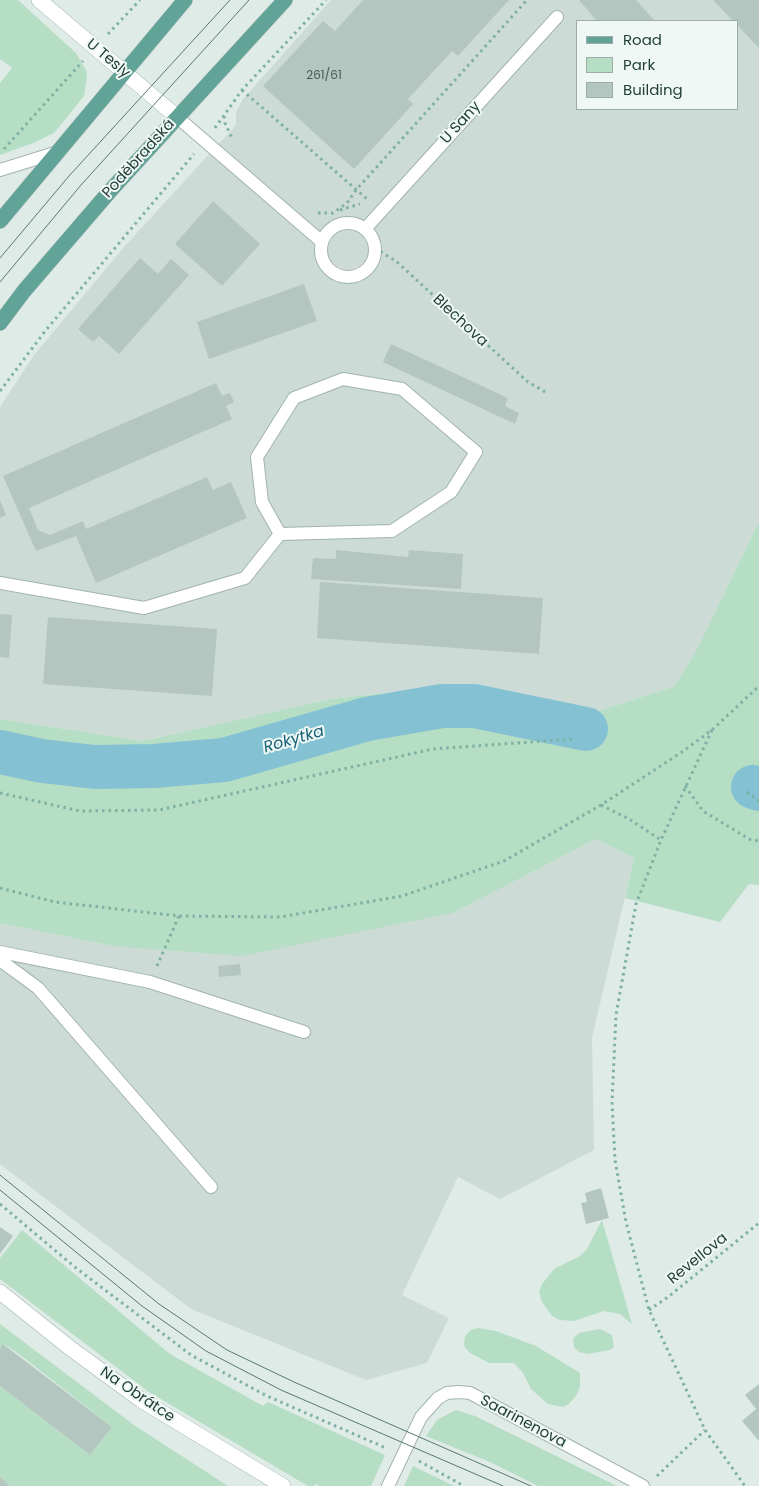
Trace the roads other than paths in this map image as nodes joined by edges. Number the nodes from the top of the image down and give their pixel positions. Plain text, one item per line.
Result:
1 (39, 0) edge
2 (185, 0) edge
3 (285, 0) edge
4 (557, 17) dead end
5 (124, 73) junction
6 (177, 117) junction
7 (58, 152) junction
8 (0, 170) edge
9 (0, 221) edge
10 (365, 229) junction
11 (322, 242) junction
12 (0, 324) edge
13 (280, 534) junction
14 (0, 583) edge
15 (0, 952) edge
16 (0, 960) edge
17 (304, 1032) dead end
18 (211, 1188) dead end
19 (0, 1292) edge
20 (648, 1483) edge
21 (283, 1486) edge
22 (388, 1486) edge

1 - 5 street, U Tesly
2 - 5 main road
3 - 6 main road, Poděbradská
4 - 10 lane, U Sany
5 - 6 street, U Tesly
5 - 7 main road
6 - 11 lane
6 - 12 main road, Poděbradská
7 - 8 lane
7 - 9 main road
10 - 11 lane
10 - 11 lane
13 - 13 lane
13 - 14 lane
15 - 17 lane
16 - 18 lane
19 - 21 street, Na Obrátce
20 - 22 lane, Saarinenova

